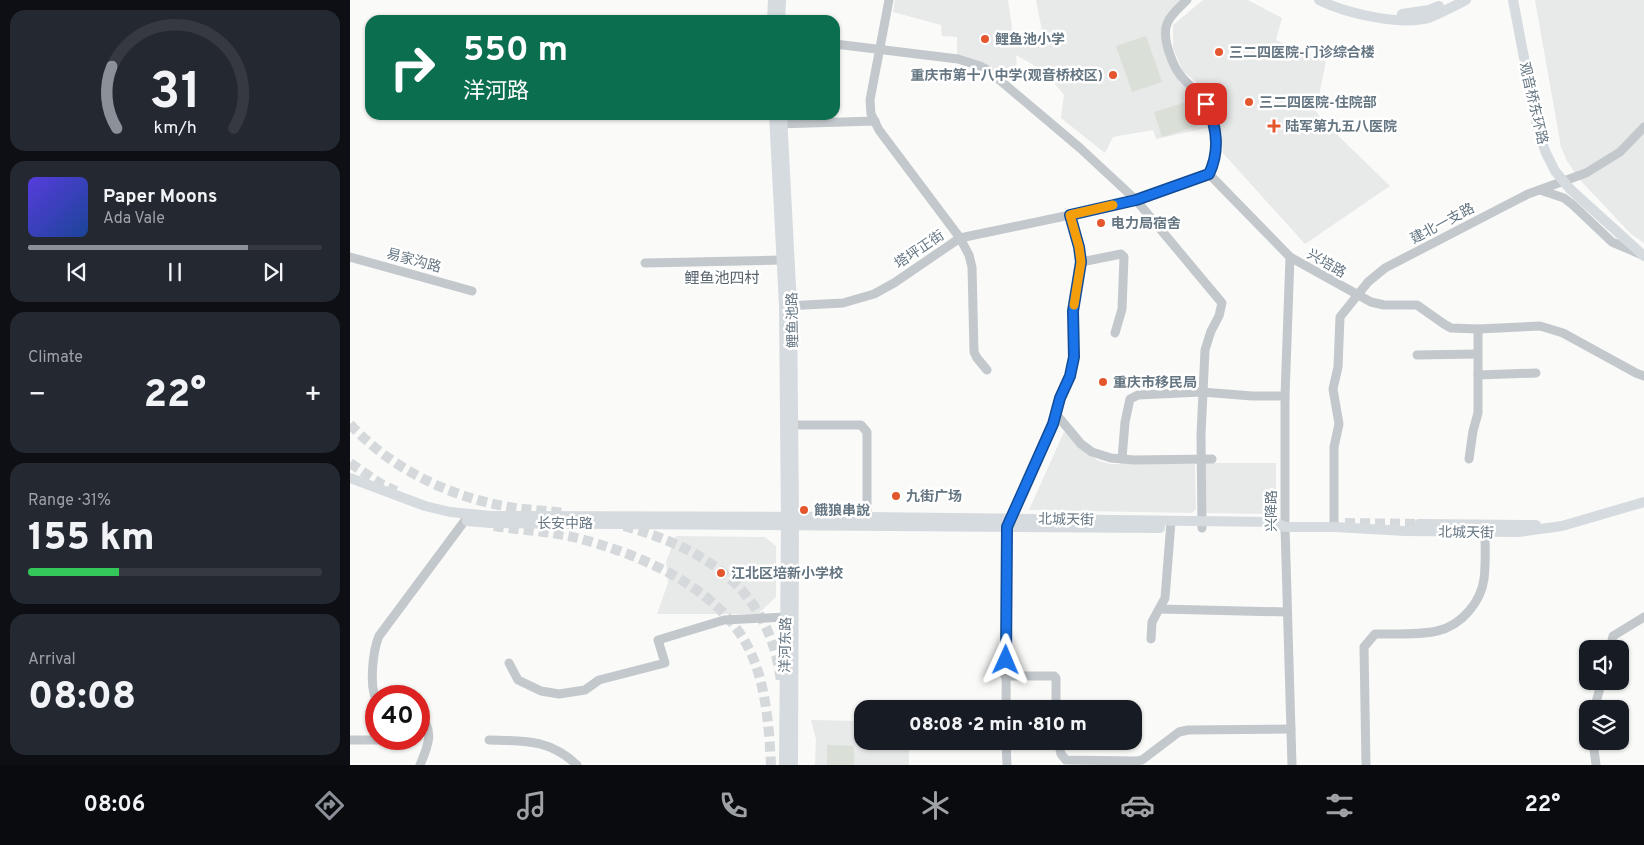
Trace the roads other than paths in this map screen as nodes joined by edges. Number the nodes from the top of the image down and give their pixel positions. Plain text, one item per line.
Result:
1 (773, 0) edge
2 (781, 0) edge
3 (889, 0) edge
4 (1187, 0) edge
5 (1319, 0) edge
6 (1338, 0) edge
7 (1451, 0) edge
8 (1466, 0) edge
9 (1512, 1) edge
10 (772, 15) edge
11 (780, 15) edge
12 (840, 45) edge
13 (879, 49) junction
14 (778, 120) edge
15 (778, 120) edge
16 (826, 120) edge
17 (875, 121) junction
18 (1644, 127) edge
19 (1209, 174) junction
20 (1544, 188) junction
21 (1136, 200) junction
22 (1070, 215) junction
23 (960, 238) junction
24 (1643, 254) edge
25 (350, 257) edge
26 (1290, 257) junction
27 (782, 260) junction
28 (1081, 262) junction
29 (645, 263) dead end
30 (472, 291) dead end
31 (1356, 295) junction
32 (788, 306) junction
33 (1478, 328) junction
34 (1115, 334) dead end
35 (1477, 354) junction
36 (1417, 355) dead end
37 (987, 370) dead end
38 (1536, 373) dead end
39 (1478, 376) junction
40 (1644, 376) edge
41 (1202, 392) junction
42 (1284, 396) junction
43 (1056, 414) junction
44 (794, 425) junction
45 (1122, 459) junction
46 (1200, 459) junction
47 (1212, 459) dead end
48 (1469, 459) dead end
49 (350, 478) edge
50 (350, 484) edge
51 (1644, 502) edge
52 (467, 518) junction
53 (790, 521) junction
54 (867, 521) junction
55 (1574, 522) junction
56 (1008, 523) junction
57 (1419, 524) tunnel mouth
58 (1171, 525) junction
59 (1202, 525) junction
60 (1334, 526) junction
61 (1285, 527) junction
62 (1485, 532) junction
63 (1160, 609) junction
64 (1286, 612) junction
65 (785, 617) junction
66 (1644, 617) edge
67 (1152, 639) dead end
68 (1612, 640) edge
69 (509, 663) dead end
70 (1005, 676) junction
71 (373, 685) edge
72 (1006, 700) edge
73 (1056, 700) edge
74 (1291, 729) junction
75 (350, 740) edge
76 (365, 740) edge
77 (489, 740) dead end
78 (426, 750) edge
79 (1006, 750) edge
80 (1060, 750) edge
81 (1594, 750) edge
82 (791, 764) edge
83 (420, 765) edge
84 (577, 765) edge
85 (1007, 765) edge
86 (1292, 765) edge
87 (1366, 765) edge
88 (1596, 765) edge

1 - 10 main road
2 - 11 main road
3 - 13 street
4 - 19 street
5 - 8 main road
6 - 7 main road
9 - 24 main road, 观音桥东环路
12 - 13 street
13 - 17 street
13 - 21 street
14 - 27 main road, 鲤鱼池路
15 - 32 main road, 鲤鱼池路
16 - 17 street
17 - 23 street
18 - 20 street, 建北一支路
19 - 21 street, 塔坪正街
19 - 26 street, 兴培路
20 - 24 street
20 - 31 street, 建北一支路
21 - 22 street, 塔坪正街
21 - 41 street
22 - 23 street, 塔坪正街
22 - 28 street
23 - 32 street, 塔坪正街
23 - 37 street
25 - 30 street, 易家沟路
26 - 31 street, 兴培路
26 - 42 street, 兴降路
27 - 29 street
27 - 32 main road, 鲤鱼池路
28 - 34 street
28 - 43 street
31 - 33 street, 兴培路
31 - 60 street, 建北一支路
32 - 44 main road, 鲤鱼池路
32 - 53 main road, 鲤鱼池路
33 - 35 street
33 - 40 street, 兴培路
35 - 36 street
35 - 39 street
38 - 39 street
39 - 48 street
41 - 42 street
41 - 45 street
41 - 46 street
42 - 61 street, 兴降路
43 - 45 street
43 - 56 street
44 - 53 main road, 鲤鱼池路
44 - 54 street
45 - 46 street
46 - 47 street
46 - 59 street
49 - 52 main road, 长安中路
50 - 52 main road, 长安中路
51 - 55 main road, 北城天街
52 - 53 main road, 长安中路
52 - 71 street
53 - 54 main road, 北城天街
53 - 65 main road, 洋河东路
53 - 82 main road, 洋河东路
54 - 56 main road, 北城天街
55 - 57 main road
55 - 62 main road, 北城天街
56 - 58 main road, 北城天街
56 - 70 street
58 - 59 main road, 北城天街
58 - 63 street
59 - 61 main road, 北城天街
60 - 61 main road, 北城天街
60 - 62 main road, 北城天街
61 - 64 street, 兴降路
62 - 87 street
63 - 64 street
63 - 67 street
64 - 74 street, 兴降路
65 - 69 street
65 - 82 main road, 洋河东路
66 - 68 street
70 - 72 street
70 - 73 street
74 - 80 street
74 - 86 street, 兴降路
75 - 76 street
77 - 84 street
78 - 83 street
79 - 85 street
81 - 88 street

